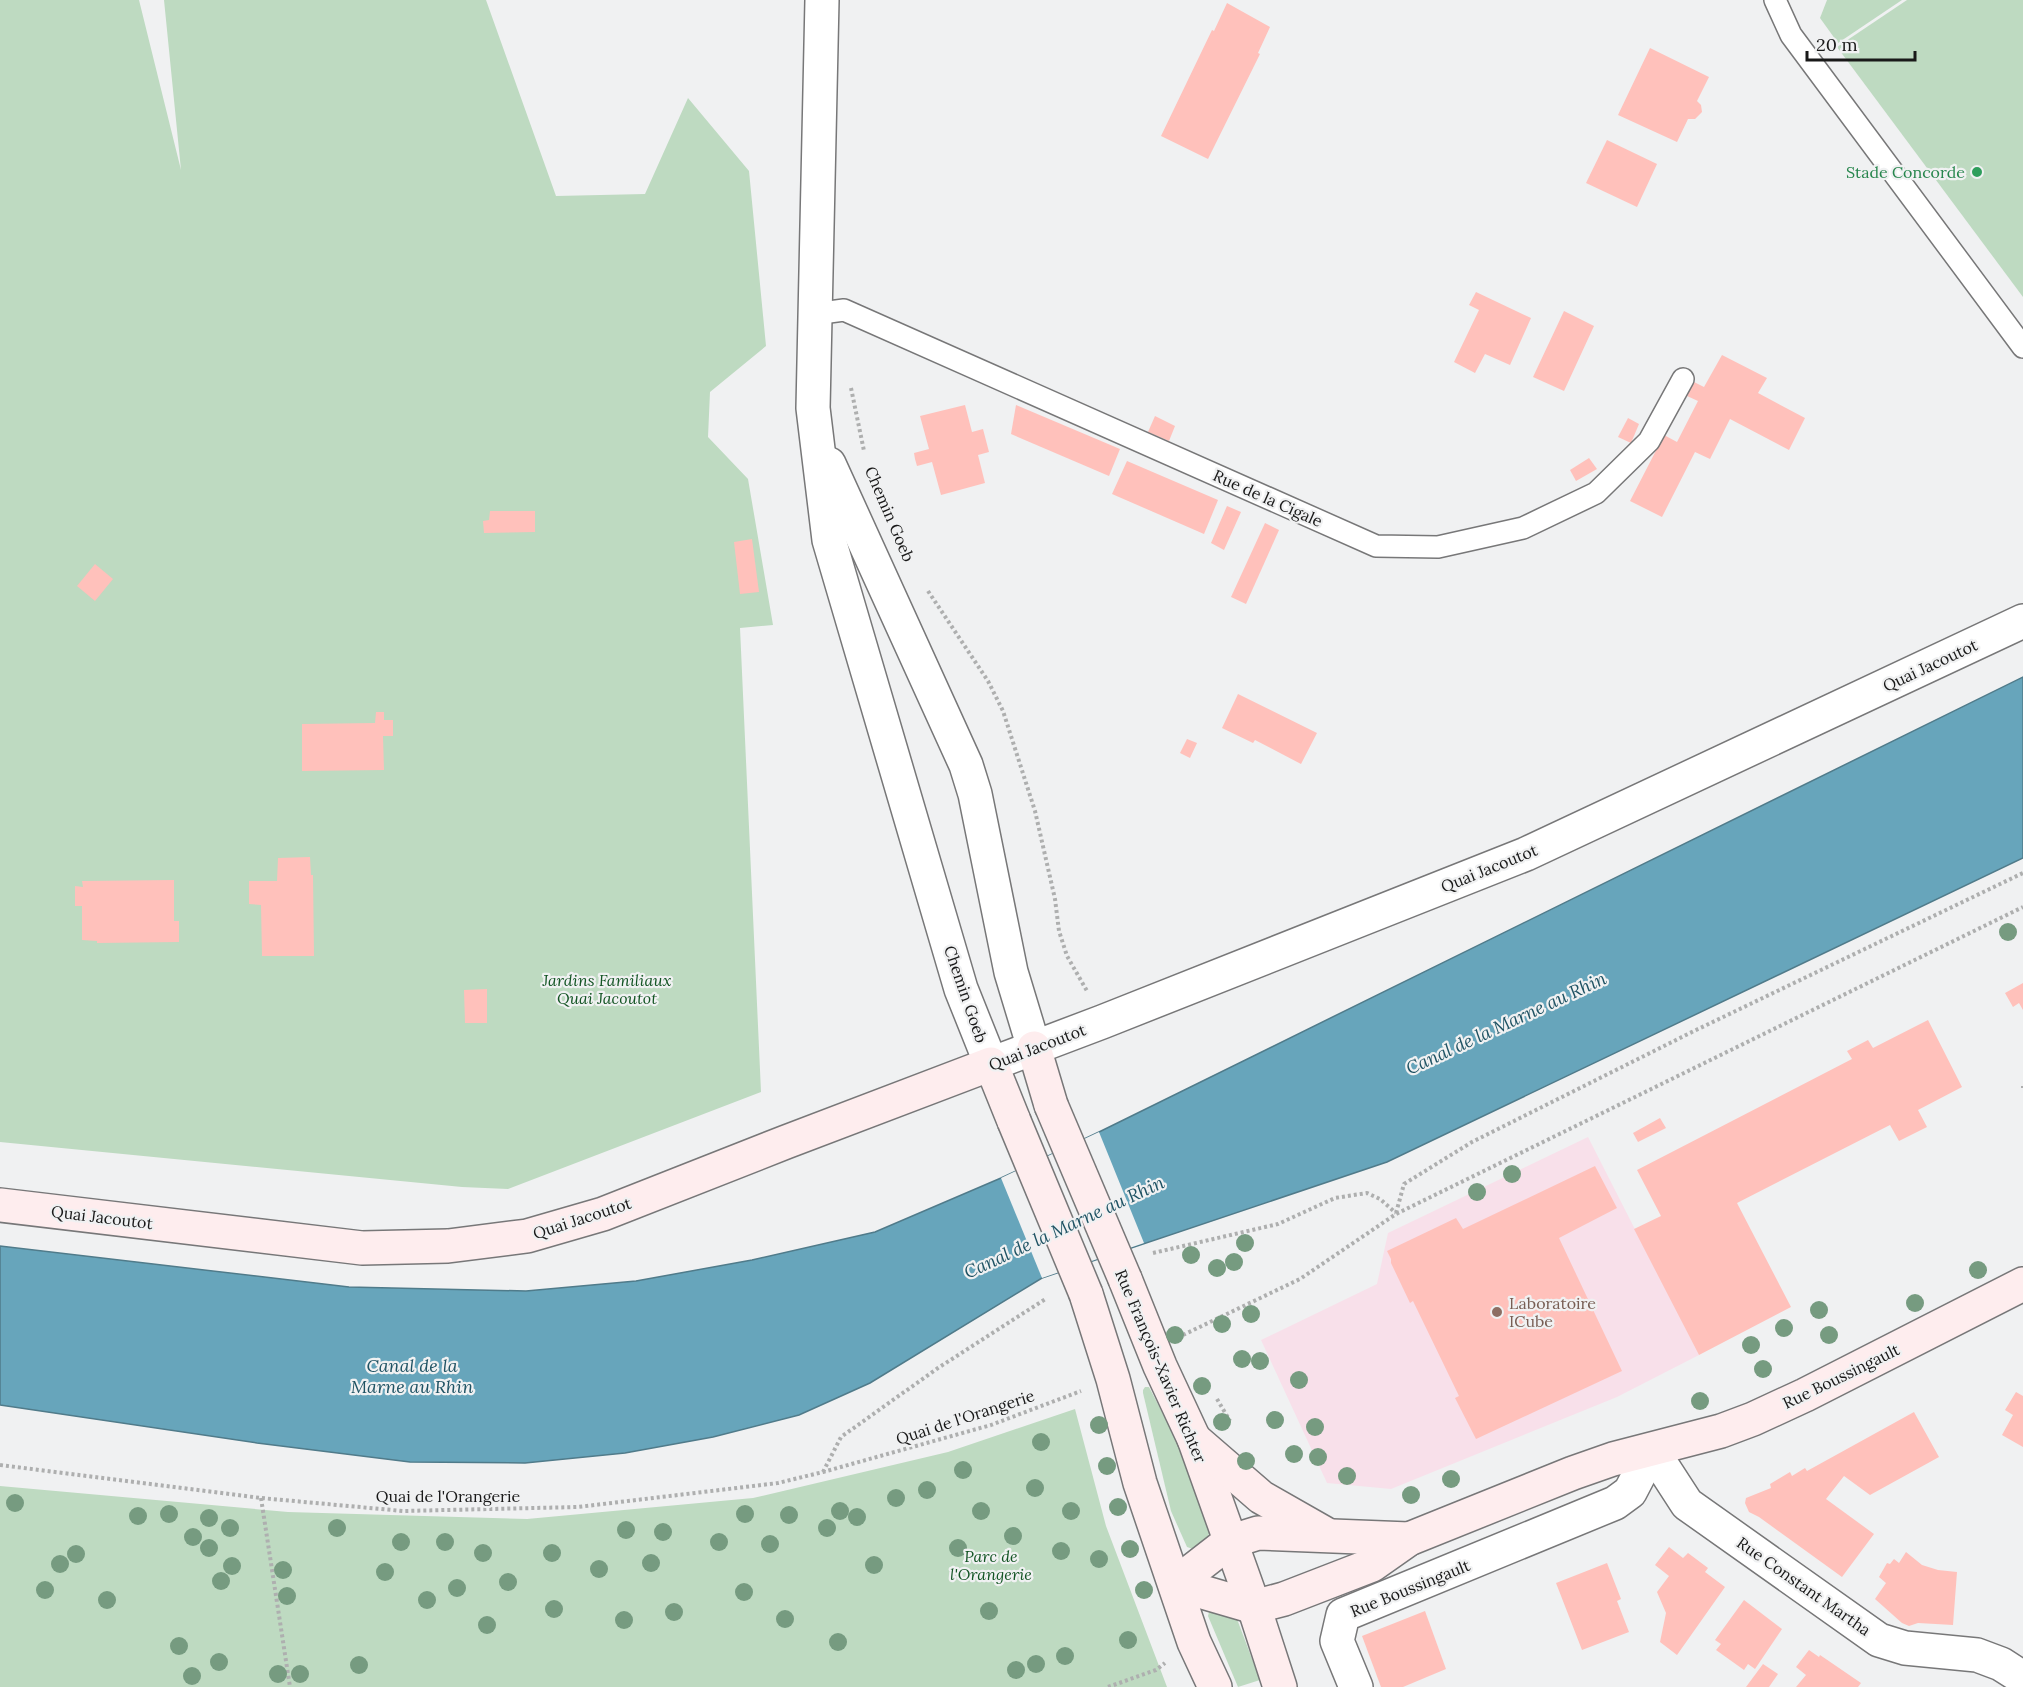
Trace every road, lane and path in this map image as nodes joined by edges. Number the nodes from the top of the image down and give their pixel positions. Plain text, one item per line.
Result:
1 (822, 0) edge
2 (1775, 0) edge
3 (814, 314) junction
4 (2023, 347) edge
5 (849, 379) dead end
6 (1683, 379) dead end
7 (817, 436) junction
8 (866, 454) dead end
9 (922, 583) dead end
10 (2023, 621) edge
11 (2023, 873) edge
12 (2023, 907) edge
13 (1102, 1022) junction
14 (1034, 1048) junction
15 (991, 1064) junction
16 (0, 1205) edge
17 (1396, 1214) junction
18 (1152, 1253) dead end
19 (2023, 1284) edge
20 (1047, 1298) dead end
21 (1180, 1337) dead end
22 (1113, 1379) junction
23 (1194, 1439) junction
24 (1652, 1450) junction
25 (0, 1465) edge
26 (823, 1473) junction
27 (261, 1498) junction
28 (1328, 1536) junction
29 (1409, 1539) junction
30 (1229, 1542) junction
31 (1175, 1584) junction
32 (1254, 1607) junction
33 (1155, 1670) dead end
34 (2023, 1678) edge
35 (290, 1687) edge
36 (1108, 1687) edge
37 (1215, 1687) edge
38 (1280, 1687) edge
39 (1356, 1687) edge

1 - 3 street, Chemin Goeb
2 - 4 lane
3 - 6 lane, Rue de la Cigale
3 - 7 street, Chemin Goeb
5 - 8 path, Chemin Goeb
7 - 14 street, Chemin Goeb
7 - 15 street, Chemin Goeb
9 - 13 path
10 - 13 street, Quai Jacoutot
11 - 17 path
12 - 17 path
13 - 14 street, Quai Jacoutot
14 - 15 street, Quai Jacoutot
14 - 23 main road, Rue François-Xavier Richter, bridge
15 - 16 main road, Quai Jacoutot
15 - 22 main road, bridge
17 - 18 path
17 - 21 path
19 - 24 main road, Rue Boussingault
20 - 26 path, Quai de l'Orangerie
22 - 26 path, Quai de l'Orangerie
22 - 31 main road
23 - 28 main road, Rue Boussingault
23 - 30 main road, Rue François-Xavier Richter
24 - 29 main road, Rue Boussingault
24 - 34 street, Rue Constant Martha
24 - 39 street, Rue Boussingault
25 - 27 path, Quai de l'Orangerie
26 - 27 path, Quai de l'Orangerie
27 - 35 path
28 - 29 main road, Rue Boussingault
28 - 30 main road, Rue Boussingault
29 - 32 main road, Rue Boussingault
30 - 31 main road, Rue Boussingault
30 - 32 main road, Rue François-Xavier Richter
31 - 32 main road
31 - 37 main road
32 - 38 main road, Rue François-Xavier Richter
33 - 36 path

